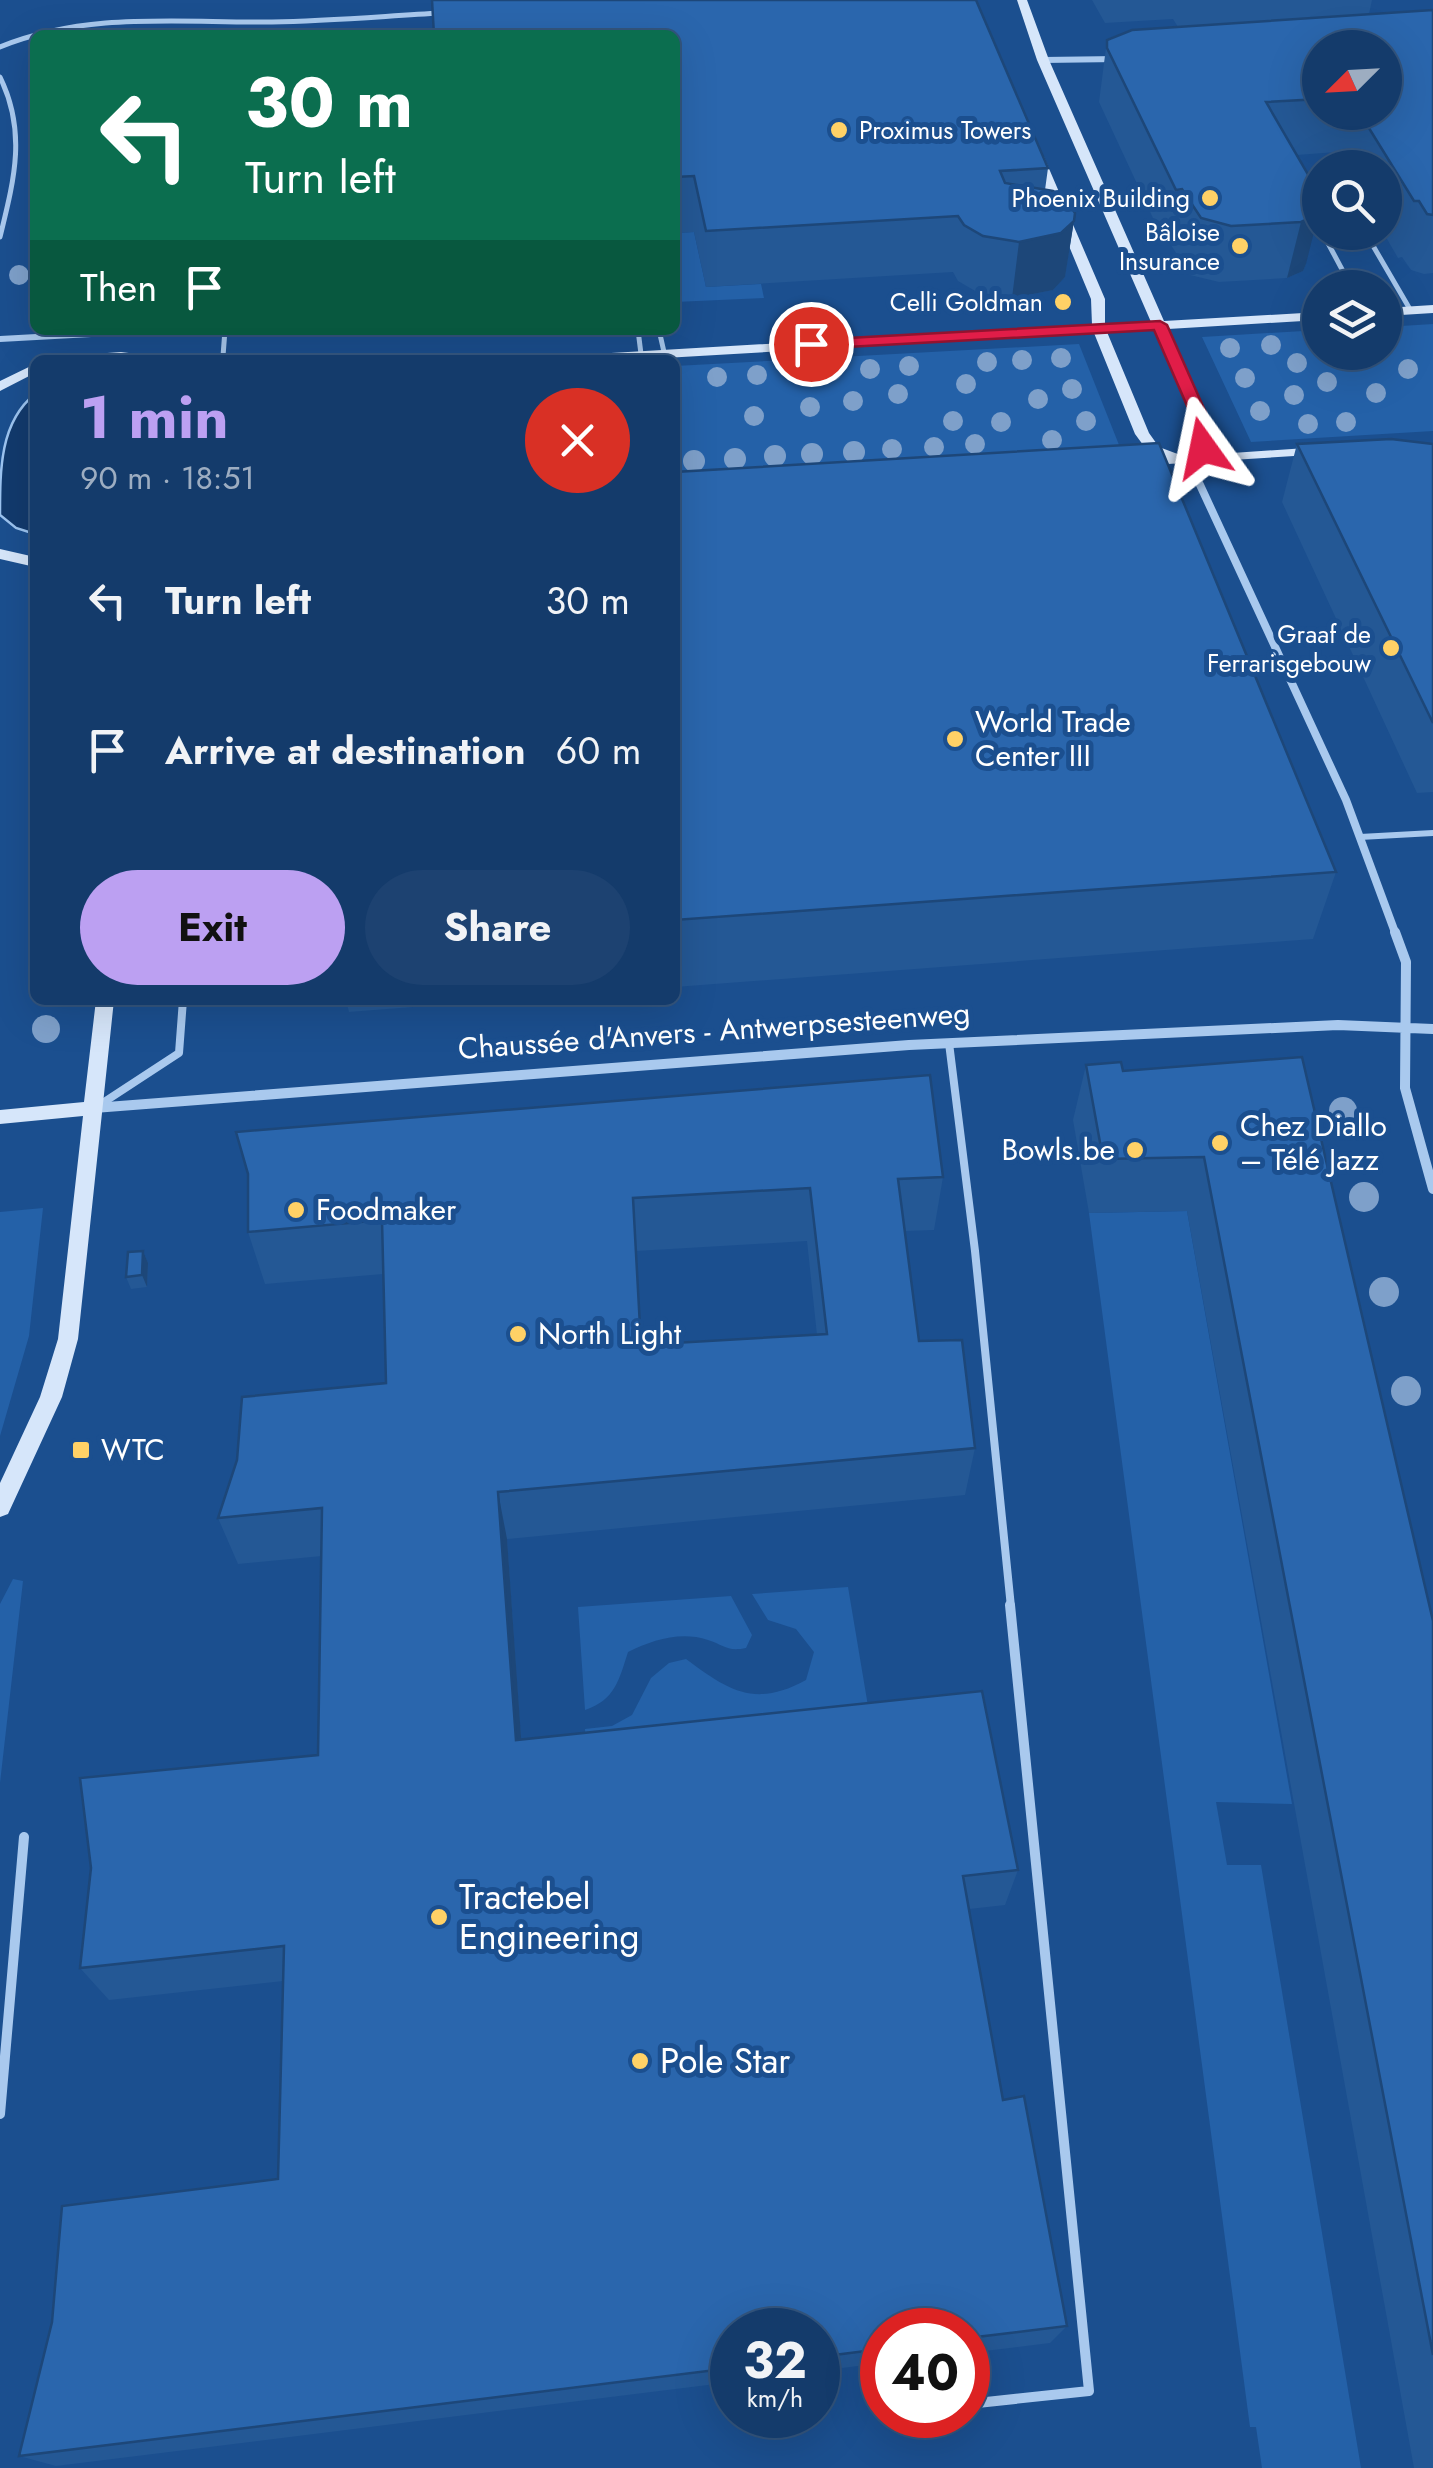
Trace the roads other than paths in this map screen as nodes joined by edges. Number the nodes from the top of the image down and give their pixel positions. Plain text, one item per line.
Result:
1 (1022, 0) edge
2 (448, 12) edge
3 (249, 22) junction
4 (39, 30) edge
5 (248, 30) edge
6 (30, 34) edge
7 (0, 47) edge
8 (1129, 58) edge
9 (1043, 60) junction
10 (0, 77) edge
11 (1035, 152) edge
12 (0, 237) edge
13 (1375, 250) edge
14 (1433, 310) edge
15 (1402, 311) edge
16 (1410, 311) junction
17 (1302, 317) edge
18 (1160, 325) junction
19 (1099, 328) junction
20 (49, 335) edge
21 (85, 335) edge
22 (639, 335) edge
23 (660, 335) edge
24 (0, 339) edge
25 (83, 346) dead end
26 (664, 352) junction
27 (641, 354) junction
28 (628, 355) edge
29 (30, 371) edge
30 (0, 387) edge
31 (1338, 450) edge
32 (1188, 460) junction
33 (1117, 464) edge
34 (0, 554) edge
35 (30, 561) edge
36 (1433, 833) edge
37 (1360, 837) junction
38 (104, 1005) edge
39 (183, 1005) edge
40 (1406, 1029) junction
41 (1433, 1029) edge
42 (949, 1043) junction
43 (94, 1108) junction
44 (0, 1116) edge
45 (1433, 1189) edge
46 (0, 1507) edge
47 (24, 1837) dead end
48 (0, 2114) edge
49 (990, 2402) edge

1 - 9 street
2 - 3 lane
3 - 4 lane
3 - 5 lane
6 - 7 lane
8 - 9 street
9 - 18 street
10 - 12 lane
11 - 19 street
13 - 16 lane
14 - 16 street
15 - 16 street
17 - 18 street
18 - 19 street
18 - 32 street
19 - 26 street
19 - 32 street
20 - 24 street
21 - 25 street
22 - 27 lane
23 - 26 lane
26 - 27 street
27 - 28 street
29 - 30 street
31 - 32 street
32 - 33 street
32 - 37 street
34 - 35 street
36 - 37 lane
37 - 40 street
38 - 43 street
39 - 43 lane
40 - 41 street, Chaussée d'Anvers - Antwerpsesteenweg
40 - 42 street, Chaussée d'Anvers - Antwerpsesteenweg
40 - 45 street
42 - 43 street, Chaussée d'Anvers - Antwerpsesteenweg
42 - 49 lane
43 - 44 street, Chaussée d'Anvers - Antwerpsesteenweg
43 - 46 street
47 - 48 lane

